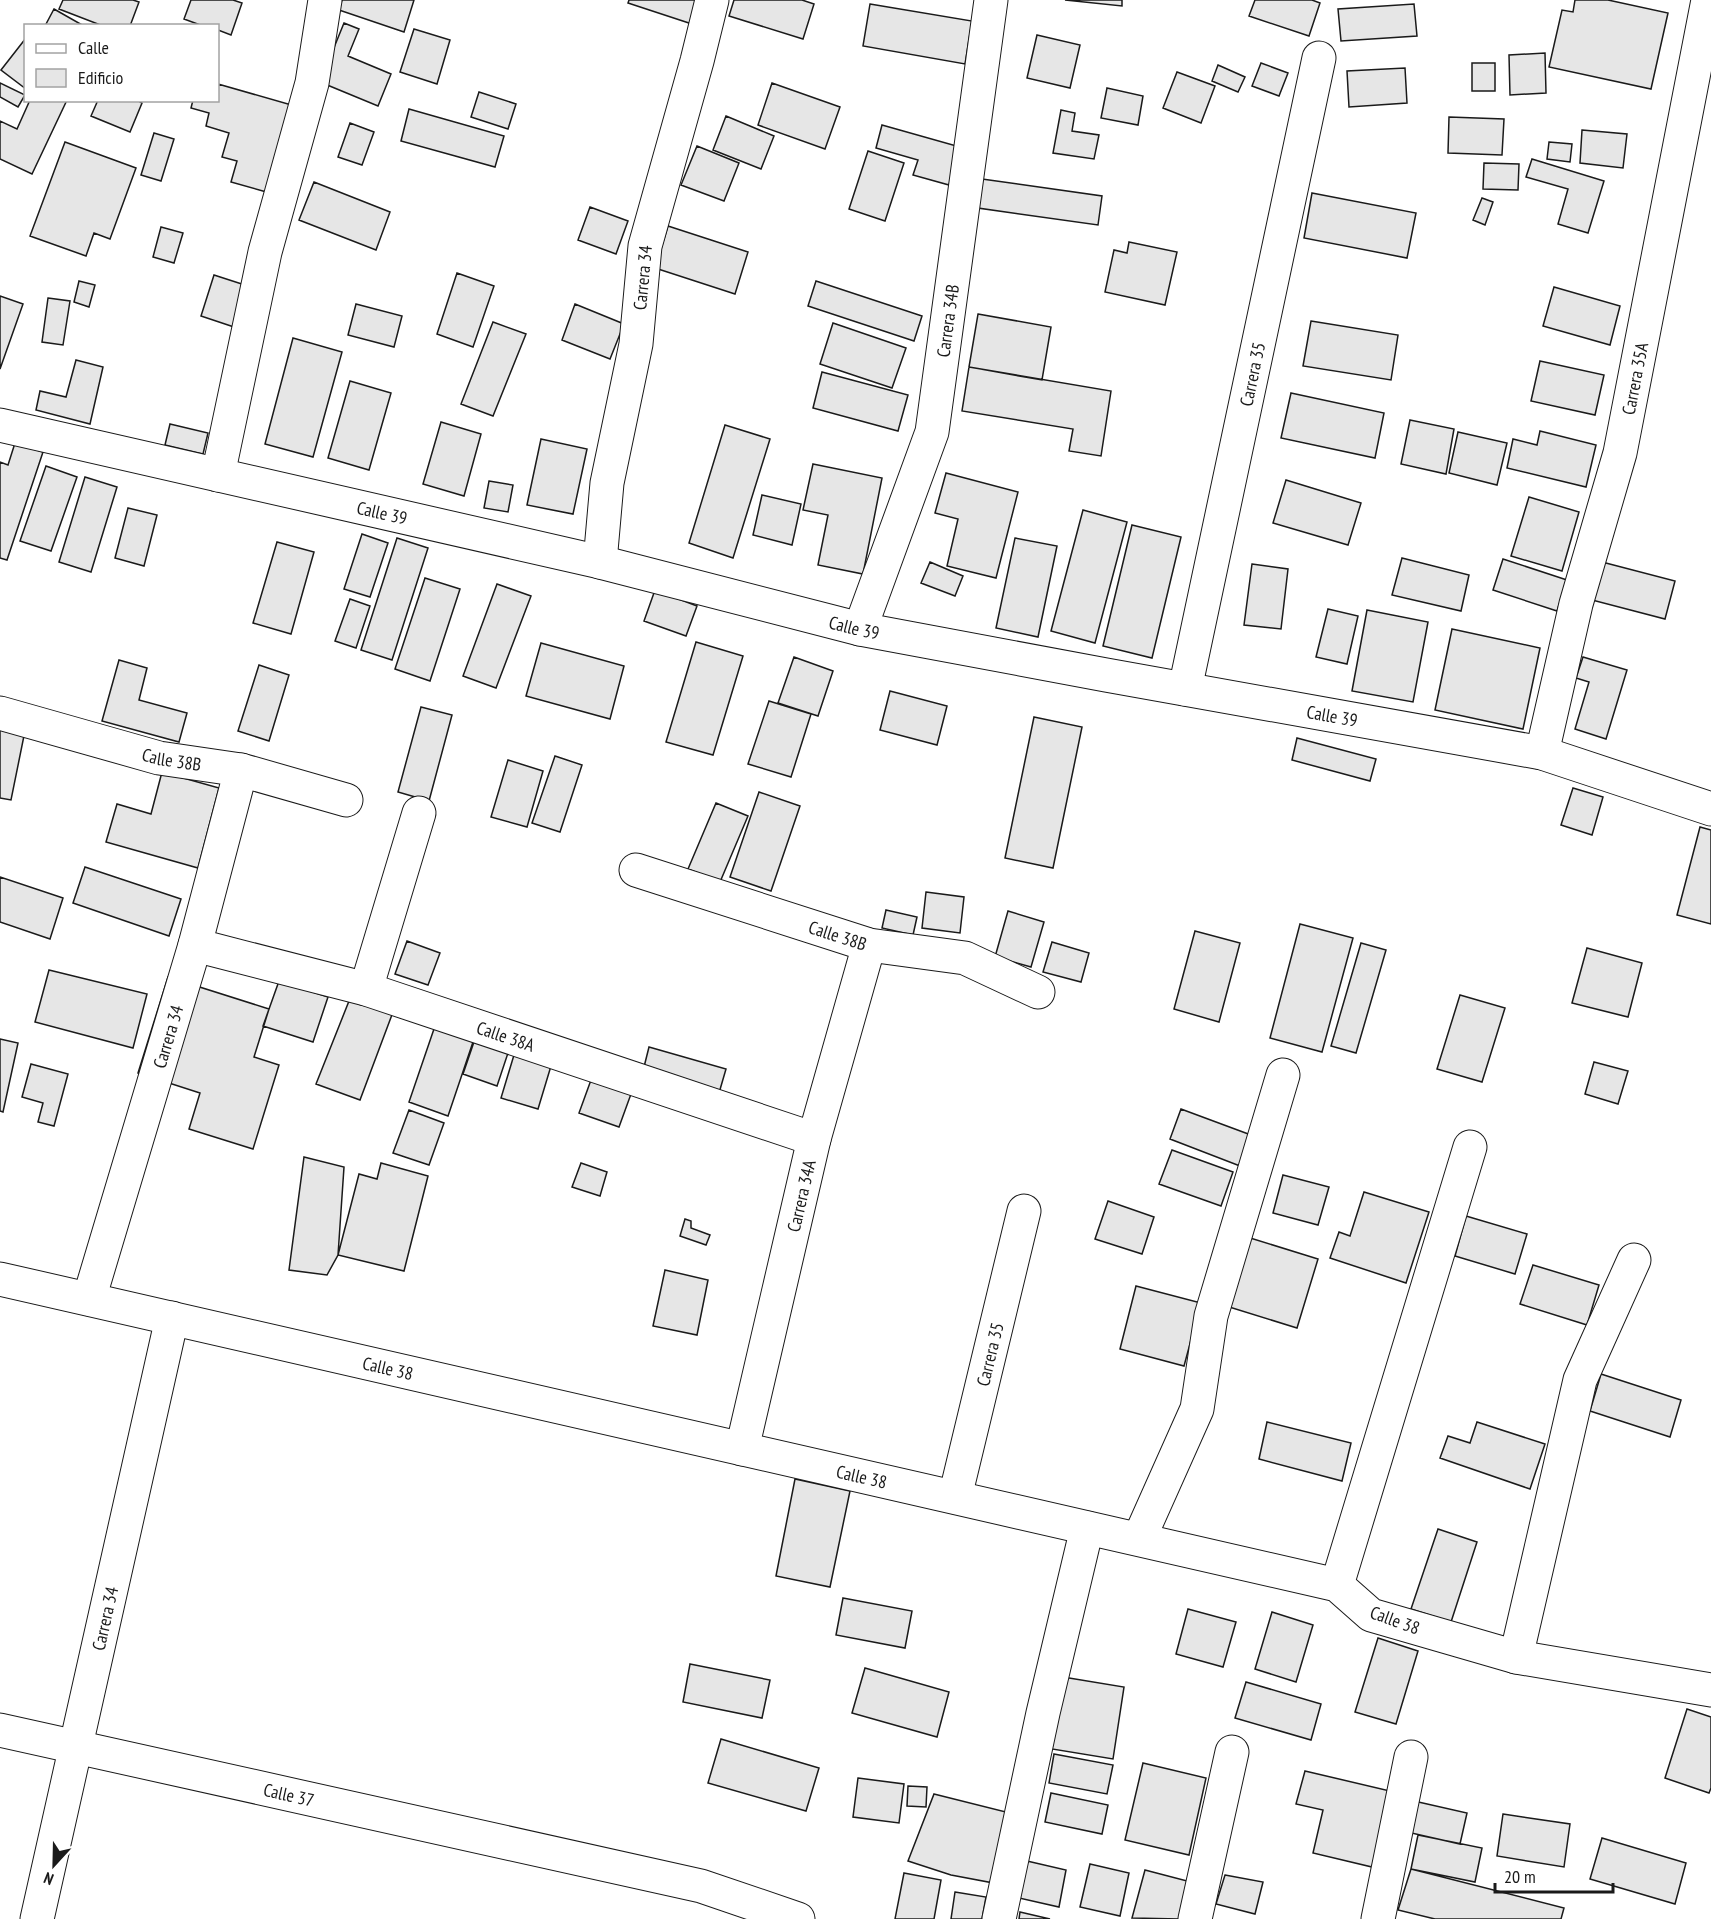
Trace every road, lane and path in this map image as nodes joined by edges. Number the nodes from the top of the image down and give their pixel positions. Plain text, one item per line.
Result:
1 (324, 0) edge
2 (712, 0) edge
3 (991, 0) edge
4 (1708, 0) edge
5 (1319, 58) dead end
6 (0, 425) edge
7 (218, 476) junction
8 (600, 562) junction
9 (860, 629) junction
10 (1185, 688) junction
11 (0, 713) edge
12 (1542, 753) junction
13 (241, 770) junction
14 (346, 800) dead end
15 (1711, 809) edge
16 (419, 813) dead end
17 (636, 870) dead end
18 (195, 945) junction
19 (869, 945) junction
20 (366, 989) junction
21 (1038, 992) dead end
22 (1283, 1075) dead end
23 (814, 1139) junction
24 (1470, 1147) dead end
25 (1024, 1211) dead end
26 (1634, 1260) dead end
27 (0, 1279) edge
28 (89, 1299) junction
29 (172, 1318) junction
30 (742, 1449) junction
31 (955, 1497) junction
32 (1087, 1528) junction
33 (1139, 1539) junction
34 (1337, 1585) junction
35 (1516, 1657) junction
36 (1711, 1690) edge
37 (0, 1730) edge
38 (76, 1747) junction
39 (1232, 1752) dead end
40 (1412, 1757) dead end
41 (37, 1919) edge
42 (798, 1919) edge
43 (999, 1919) edge
44 (1195, 1919) edge
45 (1378, 1919) edge

1 - 7 street
2 - 8 street, Carrera 34
3 - 9 street, Carrera 34B
4 - 12 street, Carrera 35A
5 - 10 street, Carrera 35
6 - 7 street, Calle 39
7 - 8 street, Calle 39
8 - 9 street, Calle 39
9 - 10 street, Calle 39
10 - 12 street, Calle 39
11 - 13 street, Calle 38B
12 - 15 street, Calle 39
13 - 14 street, Calle 38B
13 - 18 street, Carrera 34
16 - 20 street
17 - 19 street, Calle 38B
18 - 20 street, Calle 38A
18 - 28 street, Carrera 34
19 - 21 street, Calle 38B
19 - 23 street, Carrera 34A
20 - 23 street, Calle 38A
22 - 33 street
23 - 30 street, Carrera 34A
24 - 34 street
25 - 31 street, Carrera 35
26 - 35 street
27 - 28 street, Calle 38
28 - 29 street, Calle 38
29 - 30 street, Calle 38
29 - 38 street, Carrera 34
30 - 31 street, Calle 38
31 - 32 street, Calle 38
32 - 33 street, Calle 38
32 - 43 street
33 - 34 street, Calle 38
34 - 35 street, Calle 38
35 - 36 street, Calle 38
37 - 38 street, Calle 37
38 - 41 street, Carrera 34
38 - 42 street, Calle 37
39 - 44 street
40 - 45 street

